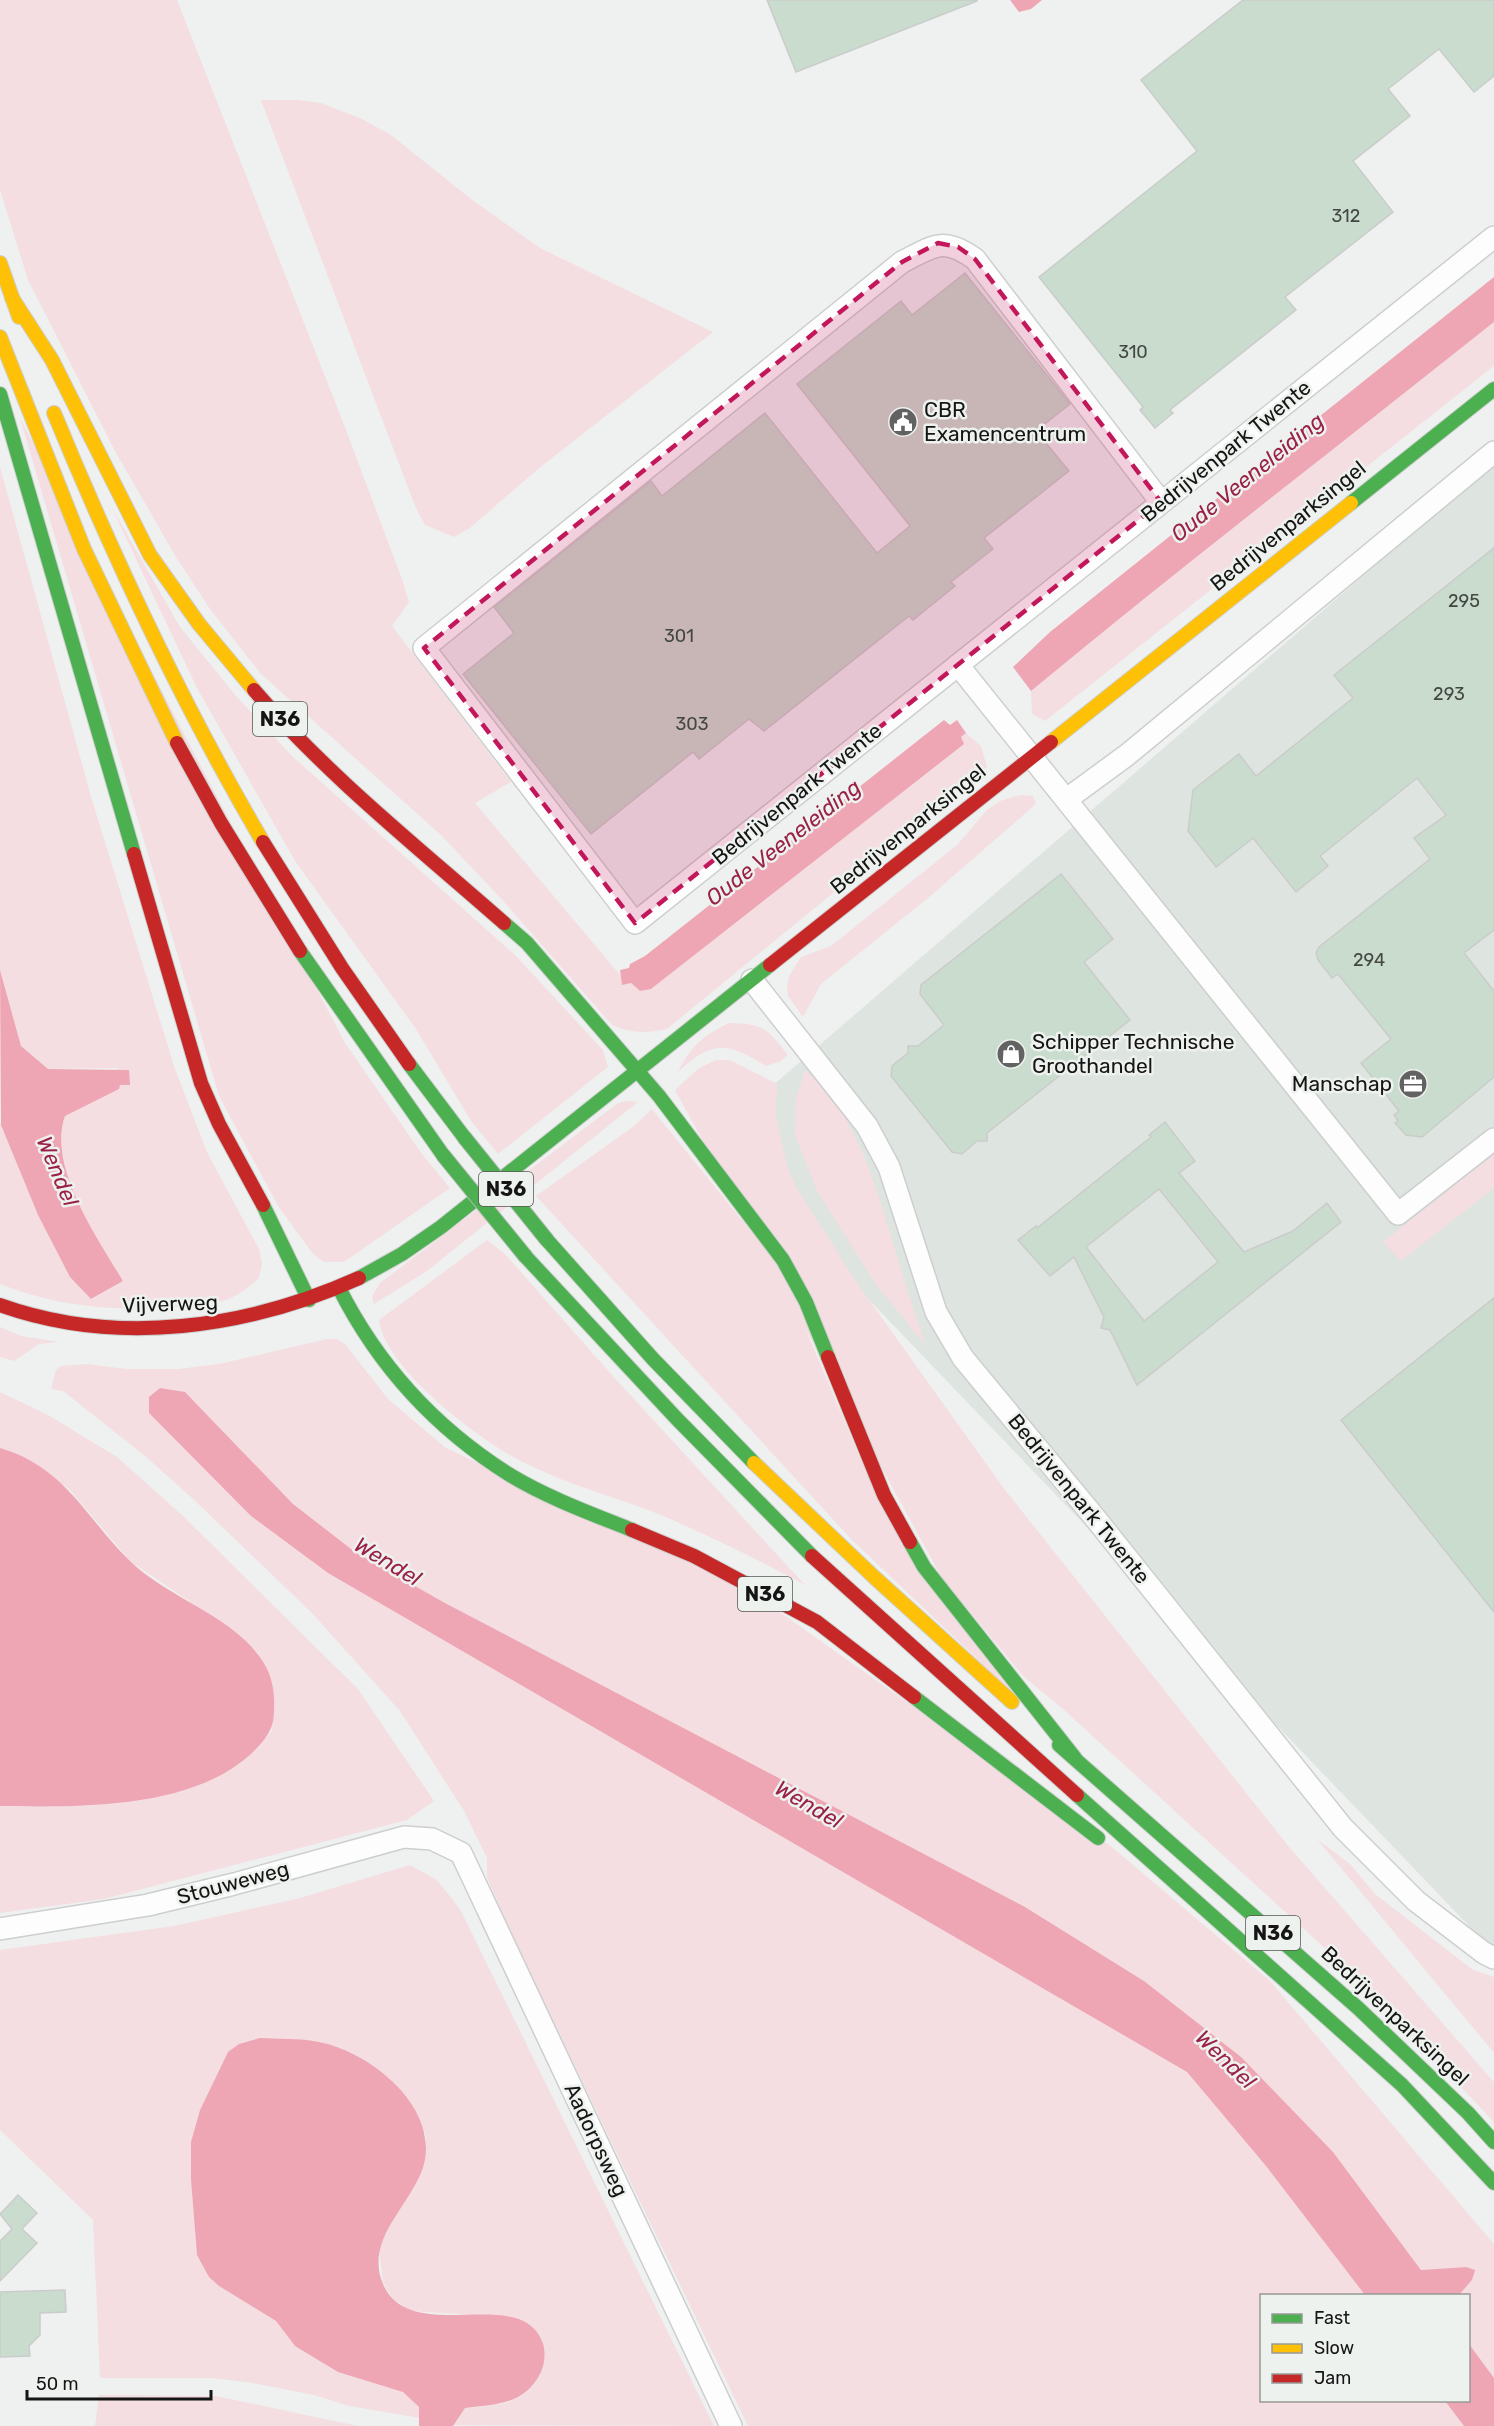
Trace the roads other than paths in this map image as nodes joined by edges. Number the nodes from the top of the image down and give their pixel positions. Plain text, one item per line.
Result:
1 (1494, 237) edge
2 (0, 263) edge
3 (12, 298) junction
4 (0, 337) edge
5 (35, 362) dead end
6 (1494, 389) edge
7 (0, 394) edge
8 (51, 403) dead end
9 (1494, 452) edge
10 (1161, 502) junction
11 (958, 665) junction
12 (1034, 756) junction
13 (1067, 799) junction
14 (752, 980) junction
15 (638, 1071) junction
16 (1494, 1139) edge
17 (339, 1288) junction
18 (309, 1299) junction
19 (0, 1305) edge
20 (1075, 1758) junction
21 (461, 1853) joint
22 (1203, 1906) junction
23 (0, 1929) edge
24 (1494, 1958) edge
25 (1494, 2142) edge
26 (1494, 2183) edge
27 (731, 2426) edge

1 - 10 street, Bedrijvenpark Twente
2 - 3 main road, N36
3 - 5 main road, N36
3 - 15 main road, N36
4 - 22 main road, N36, bridge
6 - 12 main road, Bedrijvenparksingel
7 - 18 main road
8 - 20 main road, N36, bridge
9 - 13 street
10 - 11 street, Bedrijvenpark Twente
10 - 11 street, Bedrijvenpark Twente
11 - 12 street
12 - 13 street
12 - 14 main road, Bedrijvenparksingel
13 - 16 street
14 - 15 main road, Bedrijvenparksingel
14 - 24 street, Bedrijvenpark Twente
15 - 17 main road, Bedrijvenparksingel
15 - 20 main road, N36
17 - 18 main road, Vijverweg
17 - 22 main road, N36
18 - 19 main road, Vijverweg
20 - 25 main road, Bedrijvenparksingel / N36
21 - 23 street, Stouweweg
21 - 27 street, Aadorpsweg
22 - 26 main road, N36

